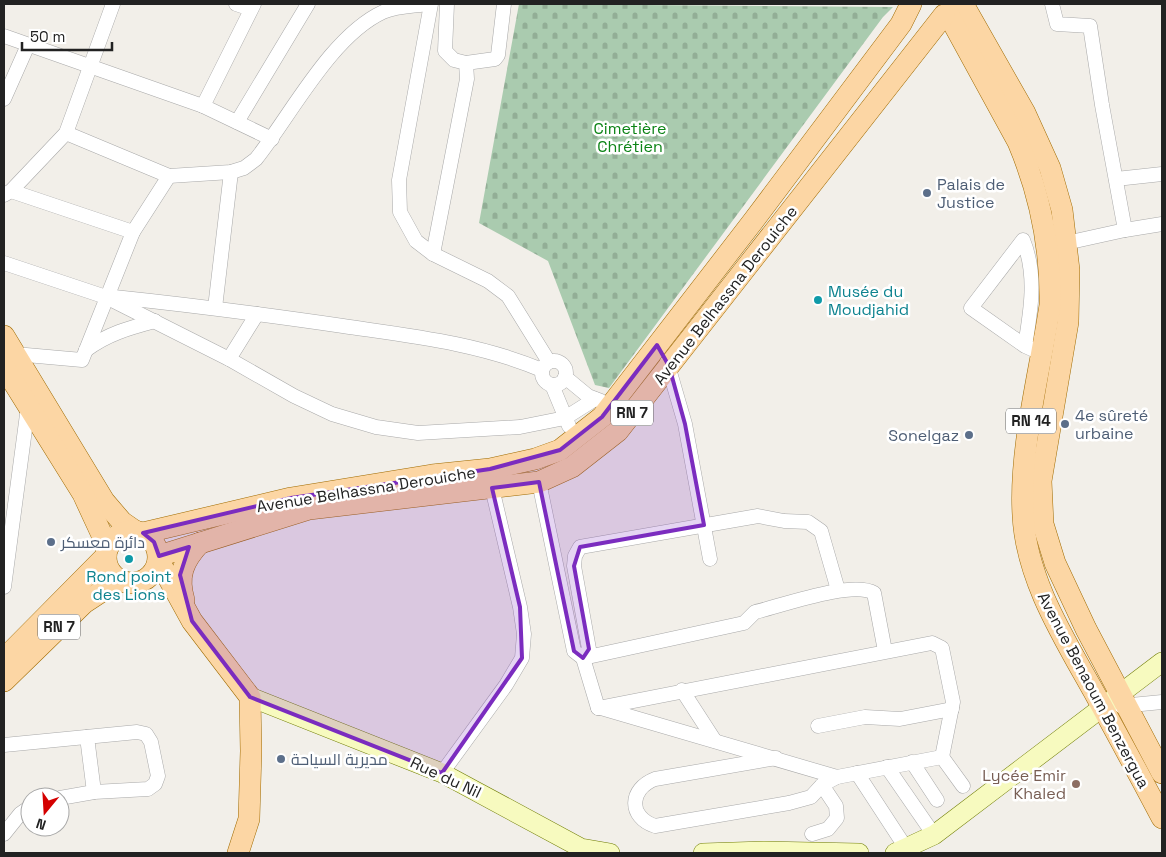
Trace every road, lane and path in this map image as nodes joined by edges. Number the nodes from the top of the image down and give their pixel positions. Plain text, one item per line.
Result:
1 (113, 4) edge
2 (236, 4) edge
3 (308, 4) edge
4 (429, 4) edge
5 (447, 4) edge
6 (504, 4) edge
7 (911, 4) edge
8 (919, 4) edge
9 (1052, 4) edge
10 (253, 6) edge
11 (954, 9) edge
12 (4, 36) edge
13 (28, 45) junction
14 (466, 63) junction
15 (91, 67) junction
16 (4, 99) edge
17 (203, 106) junction
18 (237, 122) junction
19 (66, 133) junction
20 (272, 139) junction
21 (231, 172) junction
22 (1162, 174) edge
23 (169, 176) junction
24 (1116, 180) junction
25 (7, 193) edge
26 (1162, 224) edge
27 (1124, 230) junction
28 (133, 232) junction
29 (1066, 243) junction
30 (433, 254) junction
31 (4, 263) edge
32 (106, 297) junction
33 (215, 308) junction
34 (257, 314) junction
35 (155, 322) junction
36 (657, 345) junction
37 (86, 350) junction
38 (1034, 350) junction
39 (7, 353) edge
40 (229, 359) junction
41 (545, 366) junction
42 (669, 366) junction
43 (565, 377) junction
44 (552, 385) junction
45 (603, 401) junction
46 (28, 407) junction
47 (566, 418) junction
48 (573, 442) junction
49 (539, 482) junction
50 (492, 488) junction
51 (704, 525) junction
52 (139, 532) junction
53 (200, 543) junction
54 (6, 552) edge
55 (107, 552) junction
56 (159, 559) junction
57 (710, 559) dead end
58 (129, 581) junction
59 (4, 587) edge
60 (838, 590) junction
61 (192, 621) junction
62 (885, 651) junction
63 (583, 658) junction
64 (4, 659) edge
65 (1162, 662) edge
66 (4, 681) edge
67 (682, 690) junction
68 (250, 697) junction
69 (1124, 699) junction
70 (1162, 702) edge
71 (598, 708) junction
72 (1102, 708) junction
73 (952, 709) junction
74 (818, 726) dead end
75 (87, 737) junction
76 (715, 741) junction
77 (4, 745) edge
78 (942, 757) junction
79 (776, 758) junction
80 (912, 762) junction
81 (887, 767) junction
82 (1161, 770) edge
83 (442, 773) junction
84 (857, 773) junction
85 (837, 777) junction
86 (822, 785) junction
87 (962, 786) dead end
88 (94, 792) junction
89 (70, 796) edge
90 (937, 800) dead end
91 (20, 814) edge
92 (1162, 818) edge
93 (4, 834) edge
94 (812, 834) dead end
95 (934, 835) junction
96 (581, 850) edge
97 (900, 851) edge
98 (238, 853) edge
99 (610, 853) edge
100 (702, 853) edge
101 (859, 853) edge

1 - 15 street
2 - 10 street
3 - 18 street
4 - 20 street
4 - 30 street
5 - 14 street
6 - 14 street
7 - 36 main road, Avenue Belhassna Derouiche / RN 7
8 - 11 main road
9 - 24 street
10 - 17 street
11 - 29 main road, Avenue Benaoum Benzergua / RN 14
11 - 38 main road, Avenue Benaoum Benzergua / RN 14
11 - 42 main road, Avenue Belhassna Derouiche / RN 7
12 - 13 street
13 - 15 street
13 - 16 street
14 - 30 street
15 - 17 street
15 - 19 street
17 - 18 street
18 - 20 street
19 - 23 street
19 - 25 street
20 - 21 street
21 - 23 street
21 - 33 street
22 - 24 street
23 - 28 street
24 - 27 street
25 - 28 street
26 - 27 street
27 - 29 street
28 - 32 street
29 - 69 main road, Avenue Benaoum Benzergua / RN 14
30 - 41 street
31 - 32 street
32 - 33 street
32 - 35 street
32 - 37 street
33 - 34 street
34 - 40 street
34 - 41 street
35 - 37 street
35 - 40 street
36 - 42 street
36 - 45 main road, Avenue Belhassna Derouiche / RN 7
37 - 39 street
38 - 38 street
38 - 72 main road, Avenue Benaoum Benzergua / RN 14
39 - 46 main road
39 - 52 main road
40 - 47 street
41 - 43 street
41 - 44 street
42 - 49 main road, Avenue Belhassna Derouiche / RN 7
42 - 51 street
43 - 44 street
43 - 45 street
44 - 47 street
45 - 47 street
45 - 48 main road, Avenue Belhassna Derouiche / RN 7
46 - 54 street
46 - 55 main road
47 - 48 street
48 - 52 main road, Avenue Belhassna Derouiche / RN 7
49 - 50 main road, Avenue Belhassna Derouiche / RN 7
49 - 63 street
50 - 53 main road, Avenue Belhassna Derouiche / RN 7
50 - 83 street
51 - 57 street
51 - 60 street
51 - 63 street
52 - 55 main road
52 - 56 main road
53 - 56 main road, Avenue Belhassna Derouiche / RN 7
53 - 61 main road
54 - 59 street
55 - 58 main road
55 - 64 main road, RN 7
56 - 58 main road
56 - 61 main road
58 - 61 main road
58 - 66 main road, RN 7
60 - 62 street
60 - 63 street
61 - 68 main road
62 - 67 street
62 - 73 street
63 - 71 street
65 - 69 street
67 - 71 street
67 - 76 street
68 - 83 street, Rue du Nil
68 - 98 main road
69 - 70 street
69 - 72 street
69 - 82 main road, Avenue Benaoum Benzergua / RN 14
71 - 76 street
72 - 92 main road, Avenue Benaoum Benzergua / RN 14
72 - 95 street
73 - 74 street
73 - 78 street
75 - 77 street
75 - 88 street
75 - 88 street
76 - 79 street
78 - 80 street
78 - 87 street
79 - 85 street
79 - 86 street
80 - 81 street
80 - 90 street
81 - 84 street
81 - 95 street
83 - 96 street, Rue du Nil
84 - 85 street
84 - 97 street
85 - 86 street
86 - 94 street
88 - 89 street
91 - 93 street
95 - 97 street
96 - 99 street, Rue du Nil
100 - 101 street

